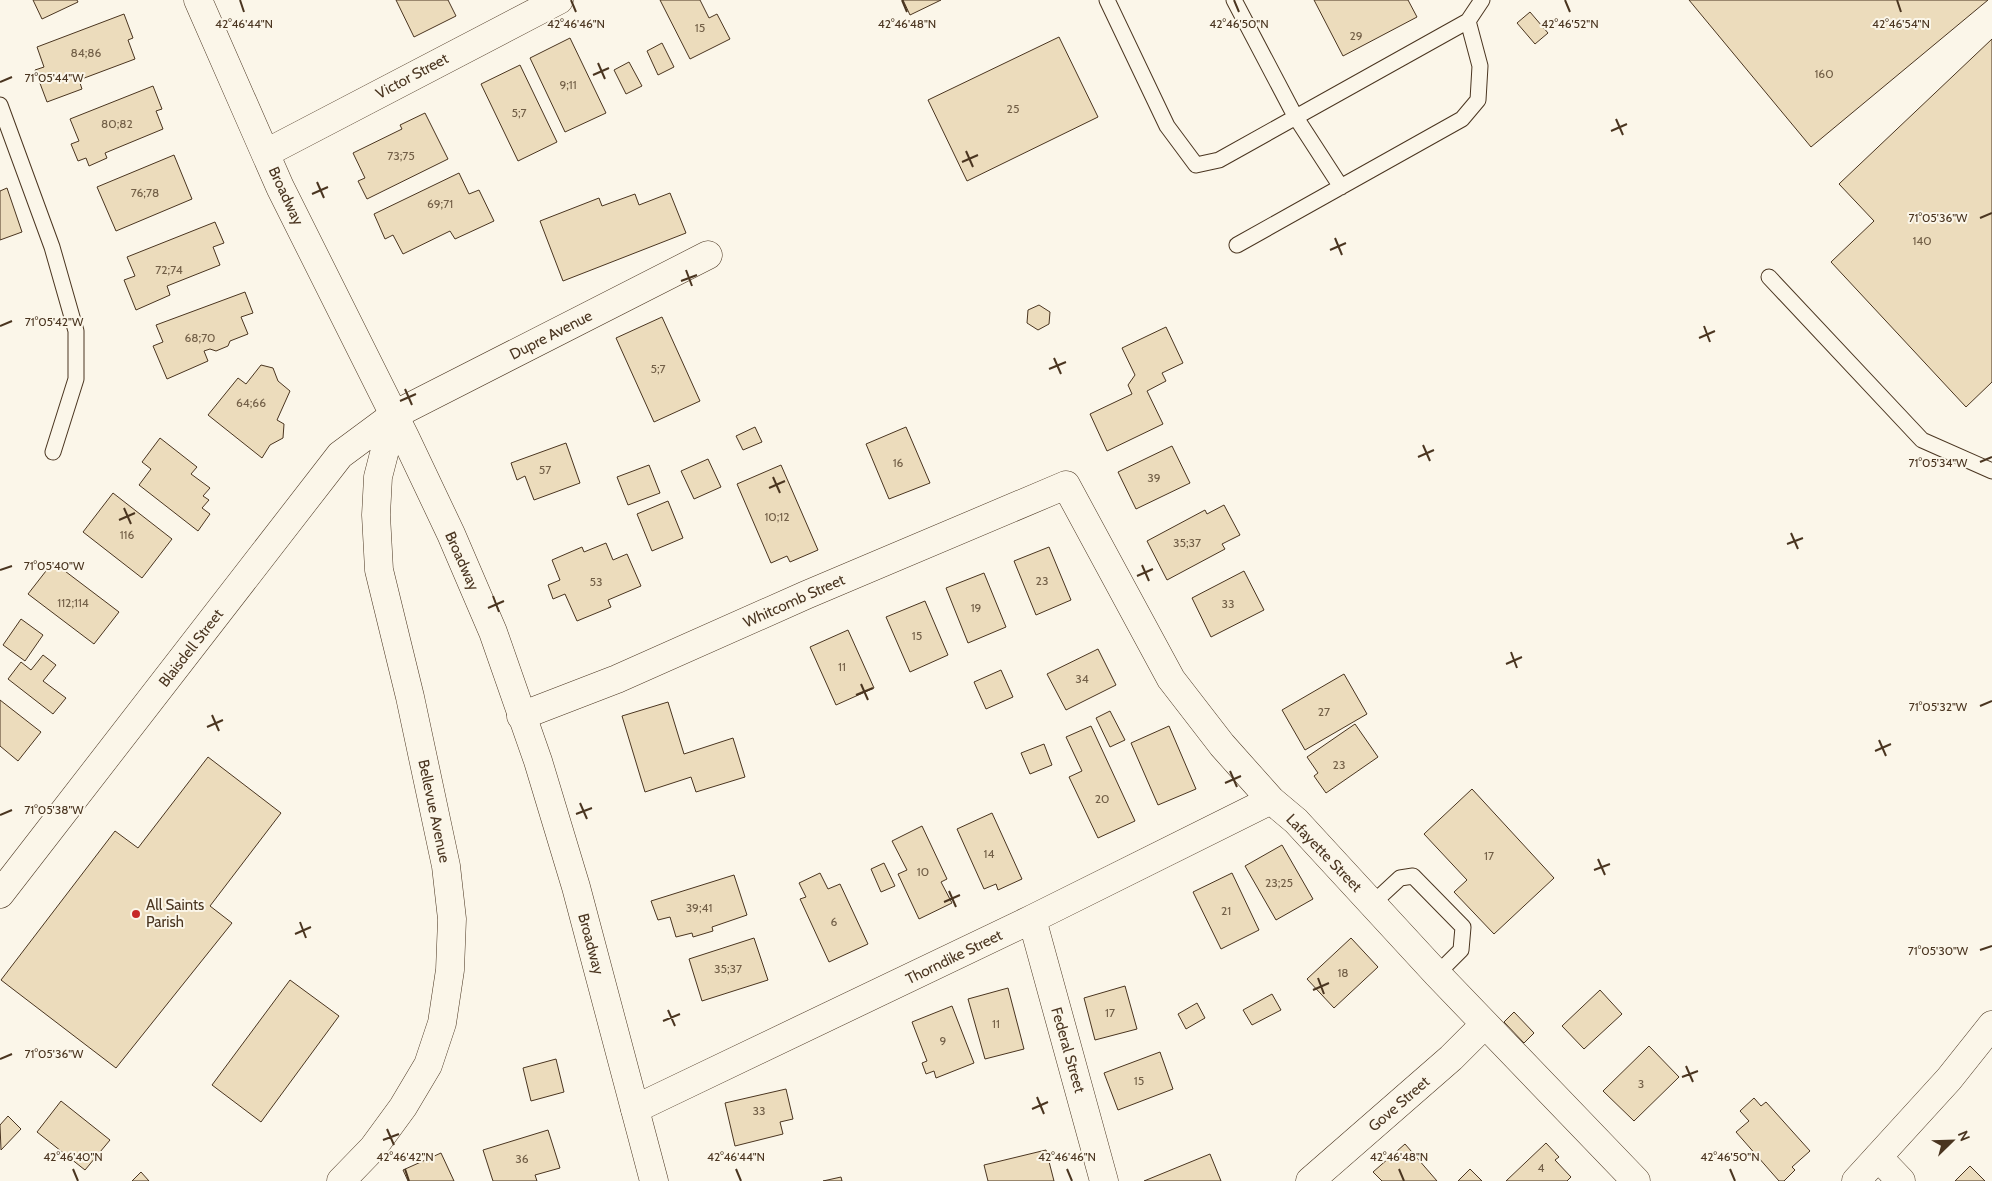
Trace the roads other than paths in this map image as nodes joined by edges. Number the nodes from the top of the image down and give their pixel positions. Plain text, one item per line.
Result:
1 (198, 0) edge
2 (559, 0) edge
3 (1107, 0) edge
4 (1234, 0) edge
5 (1482, 0) edge
6 (1468, 21) junction
7 (0, 106) edge
8 (1295, 116) junction
9 (266, 153) junction
10 (1341, 187) junction
11 (1236, 245) dead end
12 (708, 255) dead end
13 (1769, 277) dead end
14 (394, 415) junction
15 (53, 452) dead end
16 (1992, 471) edge
17 (1066, 485) joint
18 (521, 716) junction
19 (1271, 800) junction
20 (0, 894) edge
21 (1374, 903) junction
22 (1032, 919) junction
23 (1437, 974) junction
24 (1485, 1024) junction
25 (1992, 1025) edge
26 (635, 1109) junction
27 (1878, 1157) junction
28 (341, 1181) edge
29 (654, 1181) edge
30 (1104, 1181) edge
31 (1310, 1181) edge
32 (1636, 1181) edge
33 (1856, 1181) edge
34 (1901, 1181) edge

1 - 9 street, Broadway
2 - 9 street, Victor Street
3 - 8 lane
4 - 8 lane
5 - 6 lane
6 - 8 lane
6 - 10 lane
7 - 15 lane
8 - 10 lane
9 - 14 street, Broadway
10 - 11 lane
12 - 14 street, Dupre Avenue
13 - 16 lane
14 - 18 street, Broadway
14 - 20 street, Blaisdell Street
14 - 28 street, Bellevue Avenue
17 - 18 street, Whitcomb Street
17 - 19 street, Lafayette Street
18 - 26 street, Broadway
19 - 21 street, Lafayette Street
19 - 22 street, Thorndike Street
21 - 23 street, Lafayette Street
21 - 23 lane
22 - 26 street, Thorndike Street
22 - 30 street, Federal Street
23 - 24 street, Lafayette Street
24 - 31 street, Gove Street
24 - 32 street, Lafayette Street
25 - 27 street
26 - 29 street, Broadway
27 - 33 street
27 - 34 street

